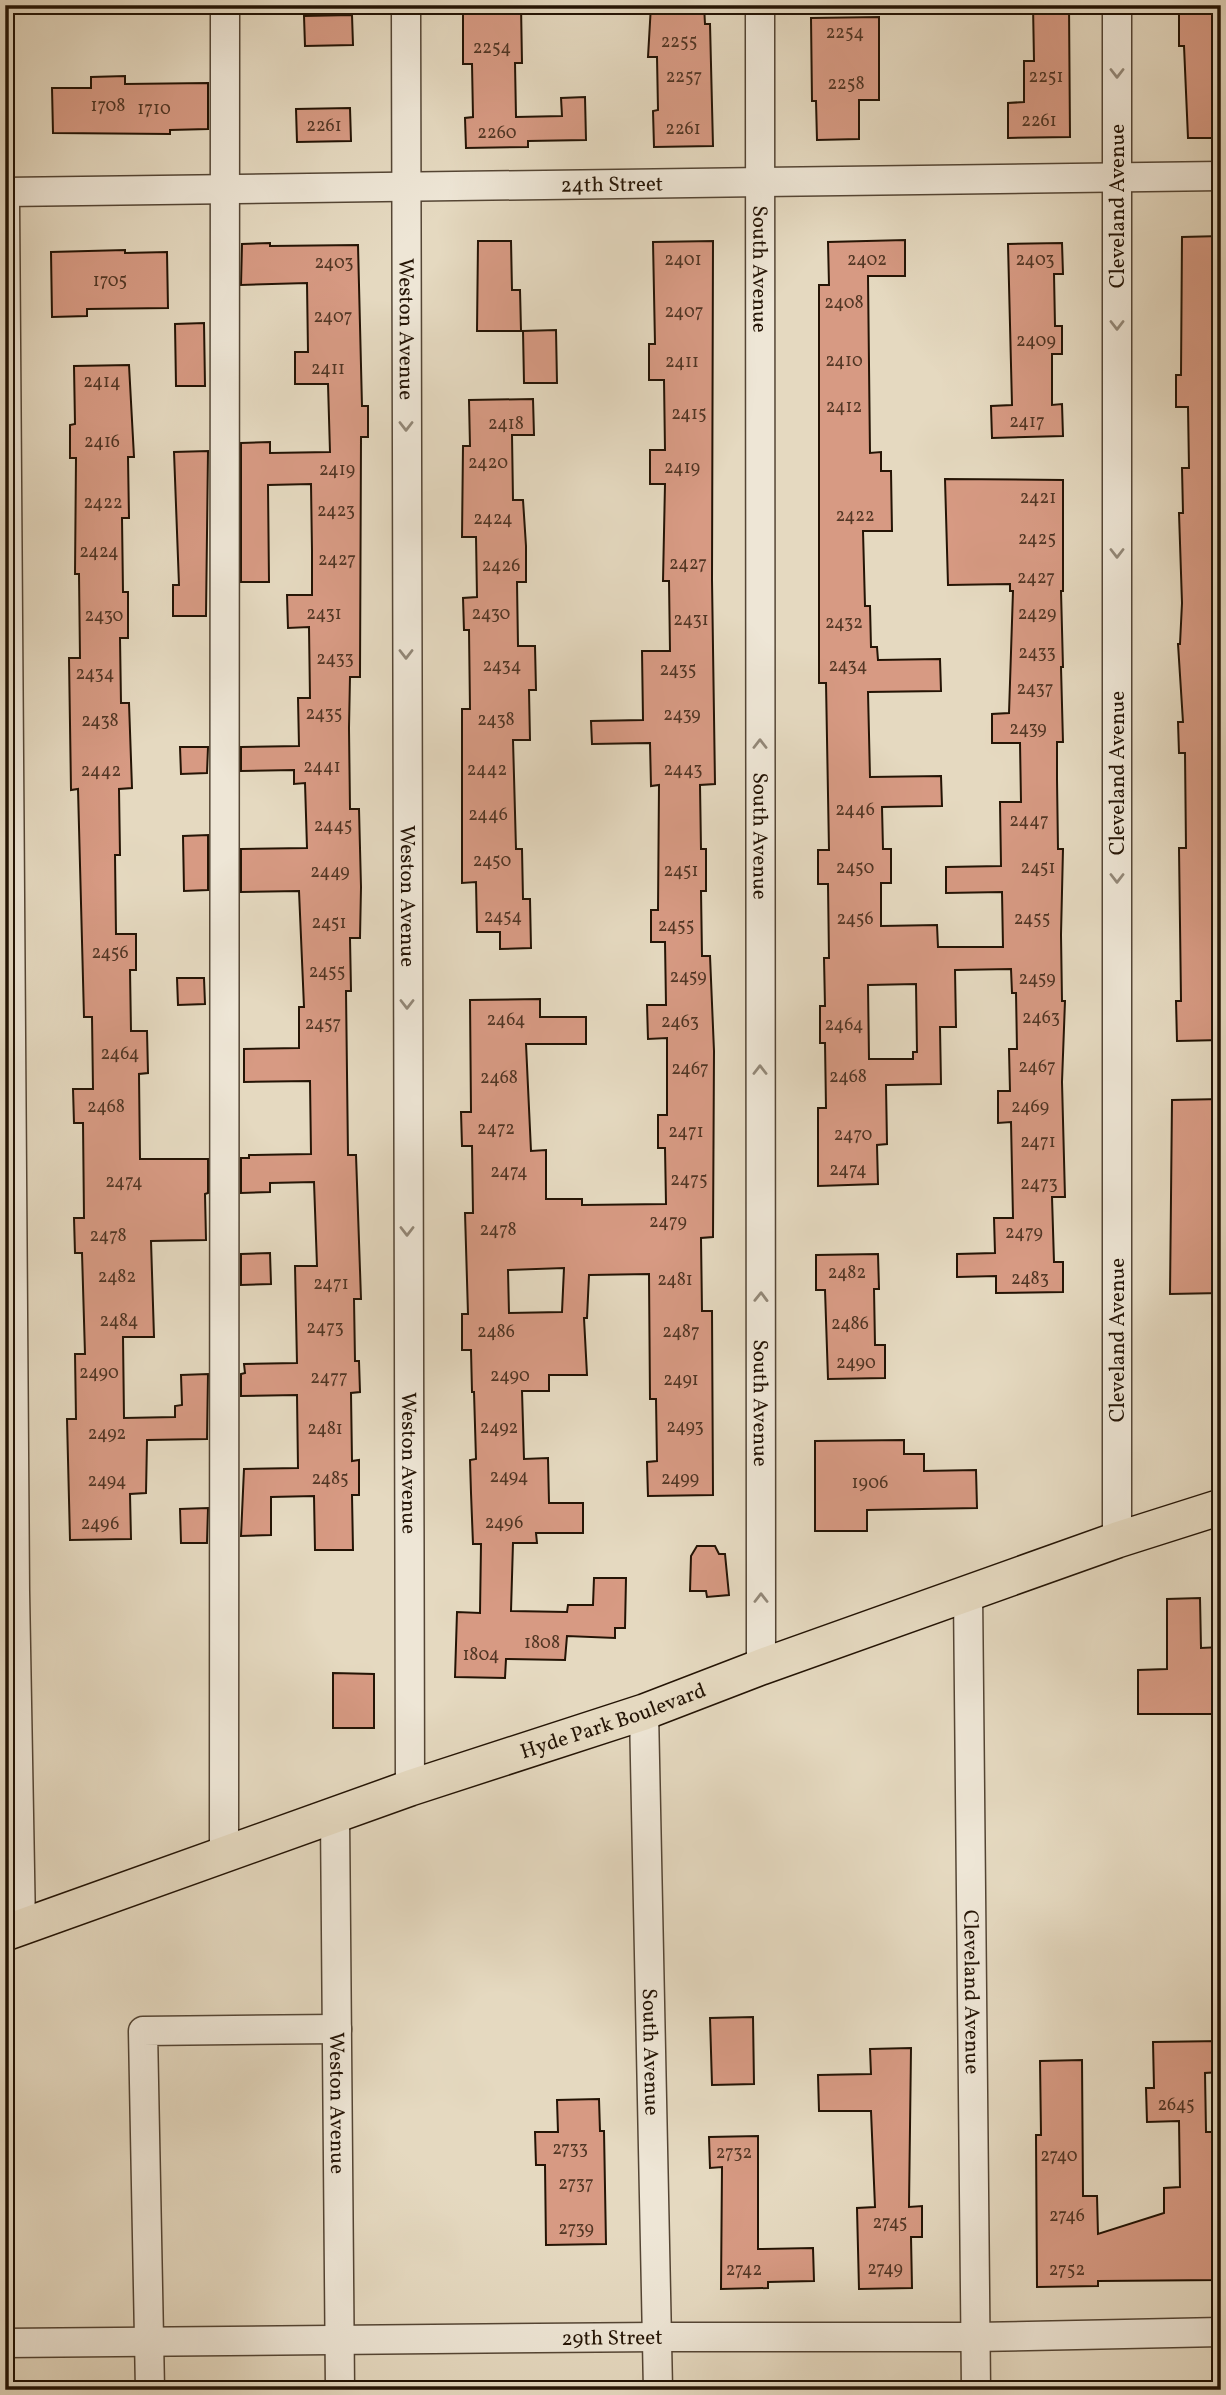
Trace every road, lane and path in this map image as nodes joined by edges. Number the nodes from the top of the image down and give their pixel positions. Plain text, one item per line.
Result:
1 (225, 5) edge
2 (406, 5) edge
3 (760, 5) edge
4 (1117, 5) edge
5 (1221, 176) edge
6 (1117, 178) junction
7 (760, 182) junction
8 (406, 187) junction
9 (225, 189) junction
10 (5, 192) edge
11 (5, 203) edge
12 (1221, 1507) edge
13 (1116, 1540) junction
14 (10, 1591) edge
15 (968, 1593) junction
16 (761, 1667) junction
17 (644, 1712) junction
18 (410, 1788) junction
19 (335, 1816) junction
20 (224, 1855) junction
21 (13, 1930) edge
22 (337, 2029) junction
23 (1221, 2332) edge
24 (657, 2337) junction
25 (975, 2337) junction
26 (339, 2341) junction
27 (150, 2342) junction
28 (5, 2343) edge
29 (150, 2390) edge
30 (340, 2390) edge
31 (658, 2390) edge
32 (976, 2390) edge

1 - 9 street
2 - 8 street, Weston Avenue
3 - 7 street, South Avenue
4 -> 6 street, Cleveland Avenue
5 - 6 street, 24th Street
6 - 7 street, 24th Street
6 -> 13 street, Cleveland Avenue
7 - 8 street, 24th Street
16 -> 7 street, South Avenue
8 - 9 street, 24th Street
8 -> 18 street, Weston Avenue
9 - 10 street, 24th Street
9 - 20 street
11 - 14 street
12 - 13 main road, Hyde Park Boulevard
13 - 15 main road, Hyde Park Boulevard
14 - 21 street
15 - 16 main road, Hyde Park Boulevard
15 - 25 street, Cleveland Avenue
16 - 17 main road, Hyde Park Boulevard
17 - 18 main road, Hyde Park Boulevard
17 - 24 street, South Avenue
18 - 19 main road, Hyde Park Boulevard
19 - 20 main road, Hyde Park Boulevard
19 - 22 street, Weston Avenue
20 - 21 main road, Hyde Park Boulevard
22 - 26 street, Weston Avenue
22 - 27 street
23 - 25 street, 29th Street
24 - 25 street, 29th Street
24 - 26 street, 29th Street
24 - 31 street, South Avenue
25 - 32 street, Cleveland Avenue
26 - 27 street, 29th Street
26 - 30 street, Weston Avenue
27 - 28 street, 29th Street
27 - 29 street

